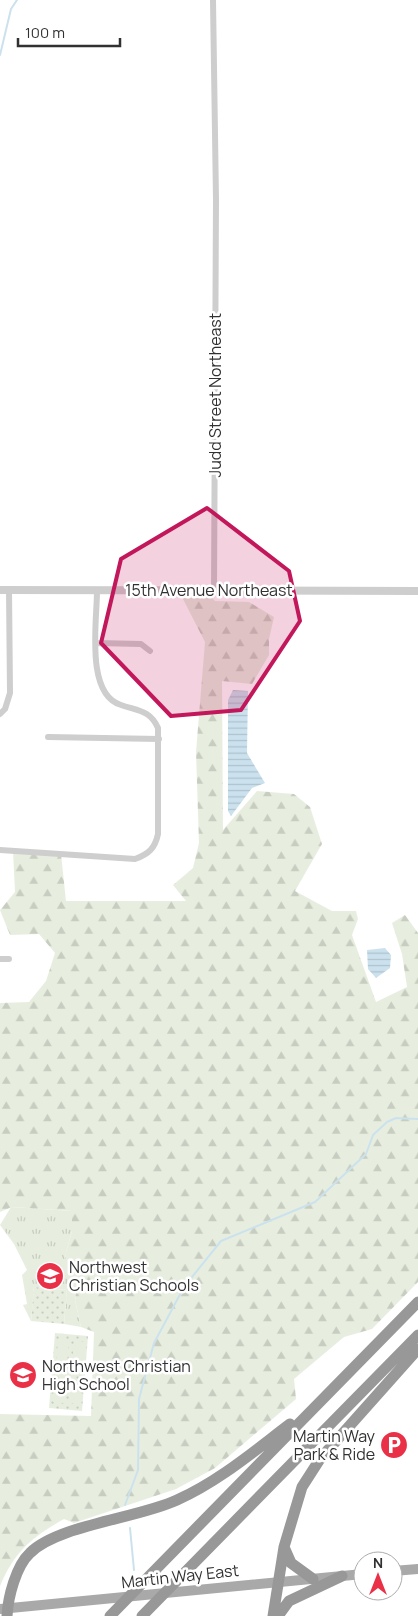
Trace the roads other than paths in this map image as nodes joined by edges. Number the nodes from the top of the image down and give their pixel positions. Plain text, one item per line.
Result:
1 (213, 0) edge
2 (0, 590) edge
3 (9, 590) junction
4 (97, 591) junction
5 (214, 591) junction
6 (418, 591) edge
7 (97, 643) junction
8 (150, 651) dead end
9 (0, 714) edge
10 (48, 737) dead end
11 (159, 739) junction
12 (0, 850) edge
13 (0, 959) edge
14 (9, 959) dead end
15 (418, 1302) edge
16 (418, 1335) edge
17 (418, 1349) edge
18 (321, 1400) junction
19 (284, 1547) junction
20 (418, 1569) edge
21 (403, 1570) edge
22 (353, 1575) edge
23 (342, 1576) junction
24 (312, 1579) junction
25 (277, 1582) junction
26 (5, 1611) edge
27 (110, 1616) edge
28 (142, 1616) edge
29 (273, 1616) edge
30 (278, 1616) edge

1 - 5 street, Judd Street Northeast
2 - 3 street, 15th Avenue Northeast
3 - 4 street, 15th Avenue Northeast
3 - 9 street
4 - 5 street, 15th Avenue Northeast
4 - 7 street
5 - 6 street, 15th Avenue Northeast
7 - 8 street
7 - 11 street
10 - 11 street
11 - 12 street
13 - 14 street
15 - 18 highway
16 - 28 highway
17 - 19 highway
18 - 26 highway
18 - 27 highway
19 - 24 highway
19 - 25 highway
20 - 21 main road
22 - 23 main road, Martin Way East
23 - 24 main road, Martin Way East
23 - 30 highway
24 - 25 main road, Martin Way East
25 - 26 main road, Martin Way East
25 - 29 highway

